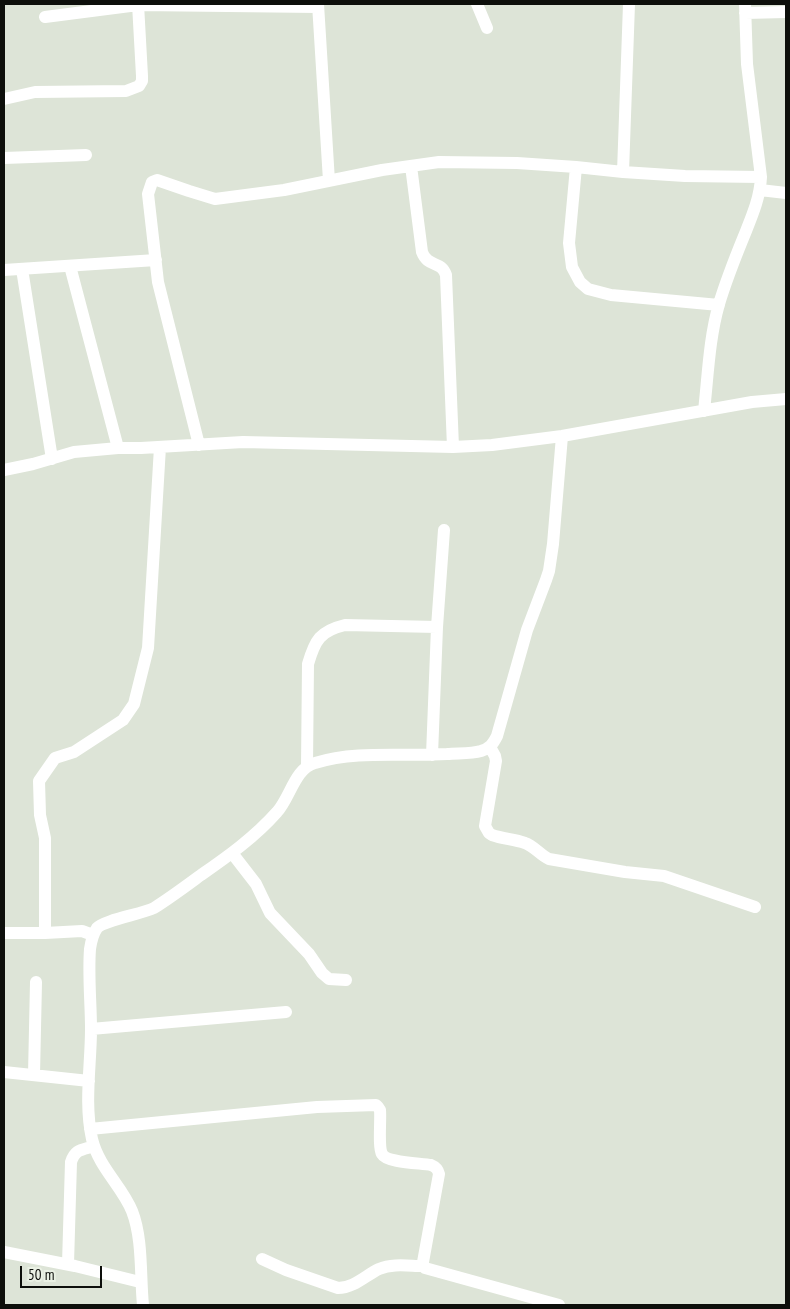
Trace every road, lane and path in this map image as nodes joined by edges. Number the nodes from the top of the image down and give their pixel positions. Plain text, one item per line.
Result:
1 (138, 4) edge
2 (477, 4) edge
3 (629, 4) edge
4 (318, 6) edge
5 (745, 8) edge
6 (786, 12) edge
7 (45, 17) dead end
8 (487, 28) dead end
9 (4, 100) edge
10 (86, 155) dead end
11 (4, 158) edge
12 (410, 166) junction
13 (576, 167) junction
14 (622, 172) junction
15 (329, 181) junction
16 (761, 183) junction
17 (786, 193) edge
18 (156, 260) junction
19 (70, 266) junction
20 (22, 269) junction
21 (4, 270) edge
22 (719, 305) junction
23 (786, 399) edge
24 (704, 411) junction
25 (562, 436) junction
26 (199, 445) junction
27 (160, 447) junction
28 (454, 447) junction
29 (118, 448) junction
30 (52, 459) junction
31 (4, 470) edge
32 (444, 530) dead end
33 (436, 627) junction
34 (490, 747) junction
35 (432, 755) junction
36 (307, 766) junction
37 (232, 853) junction
38 (755, 907) dead end
39 (4, 932) edge
40 (45, 933) junction
41 (93, 935) junction
42 (346, 980) dead end
43 (36, 982) dead end
44 (286, 1012) dead end
45 (91, 1029) junction
46 (4, 1072) edge
47 (34, 1075) junction
48 (89, 1080) junction
49 (90, 1129) junction
50 (94, 1146) junction
51 (4, 1252) edge
52 (262, 1259) dead end
53 (68, 1264) junction
54 (423, 1266) junction
55 (140, 1282) junction
56 (143, 1305) edge
57 (559, 1305) edge

1 - 4 street
1 - 7 street
1 - 9 street
2 - 8 street
3 - 14 street
4 - 15 street
5 - 6 street
5 - 16 street
10 - 11 street
12 - 13 street
12 - 15 street
12 - 28 street
13 - 14 street
13 - 22 street
14 - 16 street
15 - 18 street
16 - 17 street
16 - 22 street
18 - 19 street
18 - 26 street
19 - 20 street
19 - 29 street
20 - 21 street
20 - 30 street
22 - 24 street
23 - 24 street
24 - 25 street
25 - 28 street
25 - 34 street
26 - 27 street
26 - 28 street
27 - 29 street
27 - 40 street
29 - 30 street
30 - 31 street
32 - 33 street
33 - 35 street
33 - 36 street
34 - 35 street
34 - 38 street
35 - 36 street
36 - 37 street
37 - 41 street
37 - 42 street
39 - 40 street
40 - 41 street
41 - 45 street
43 - 47 street
44 - 45 street
45 - 48 street
46 - 47 street
47 - 48 street
48 - 49 street
49 - 50 street
49 - 54 street
50 - 53 street
50 - 55 street
51 - 53 street
52 - 54 street
53 - 55 street
54 - 57 street
55 - 56 street

